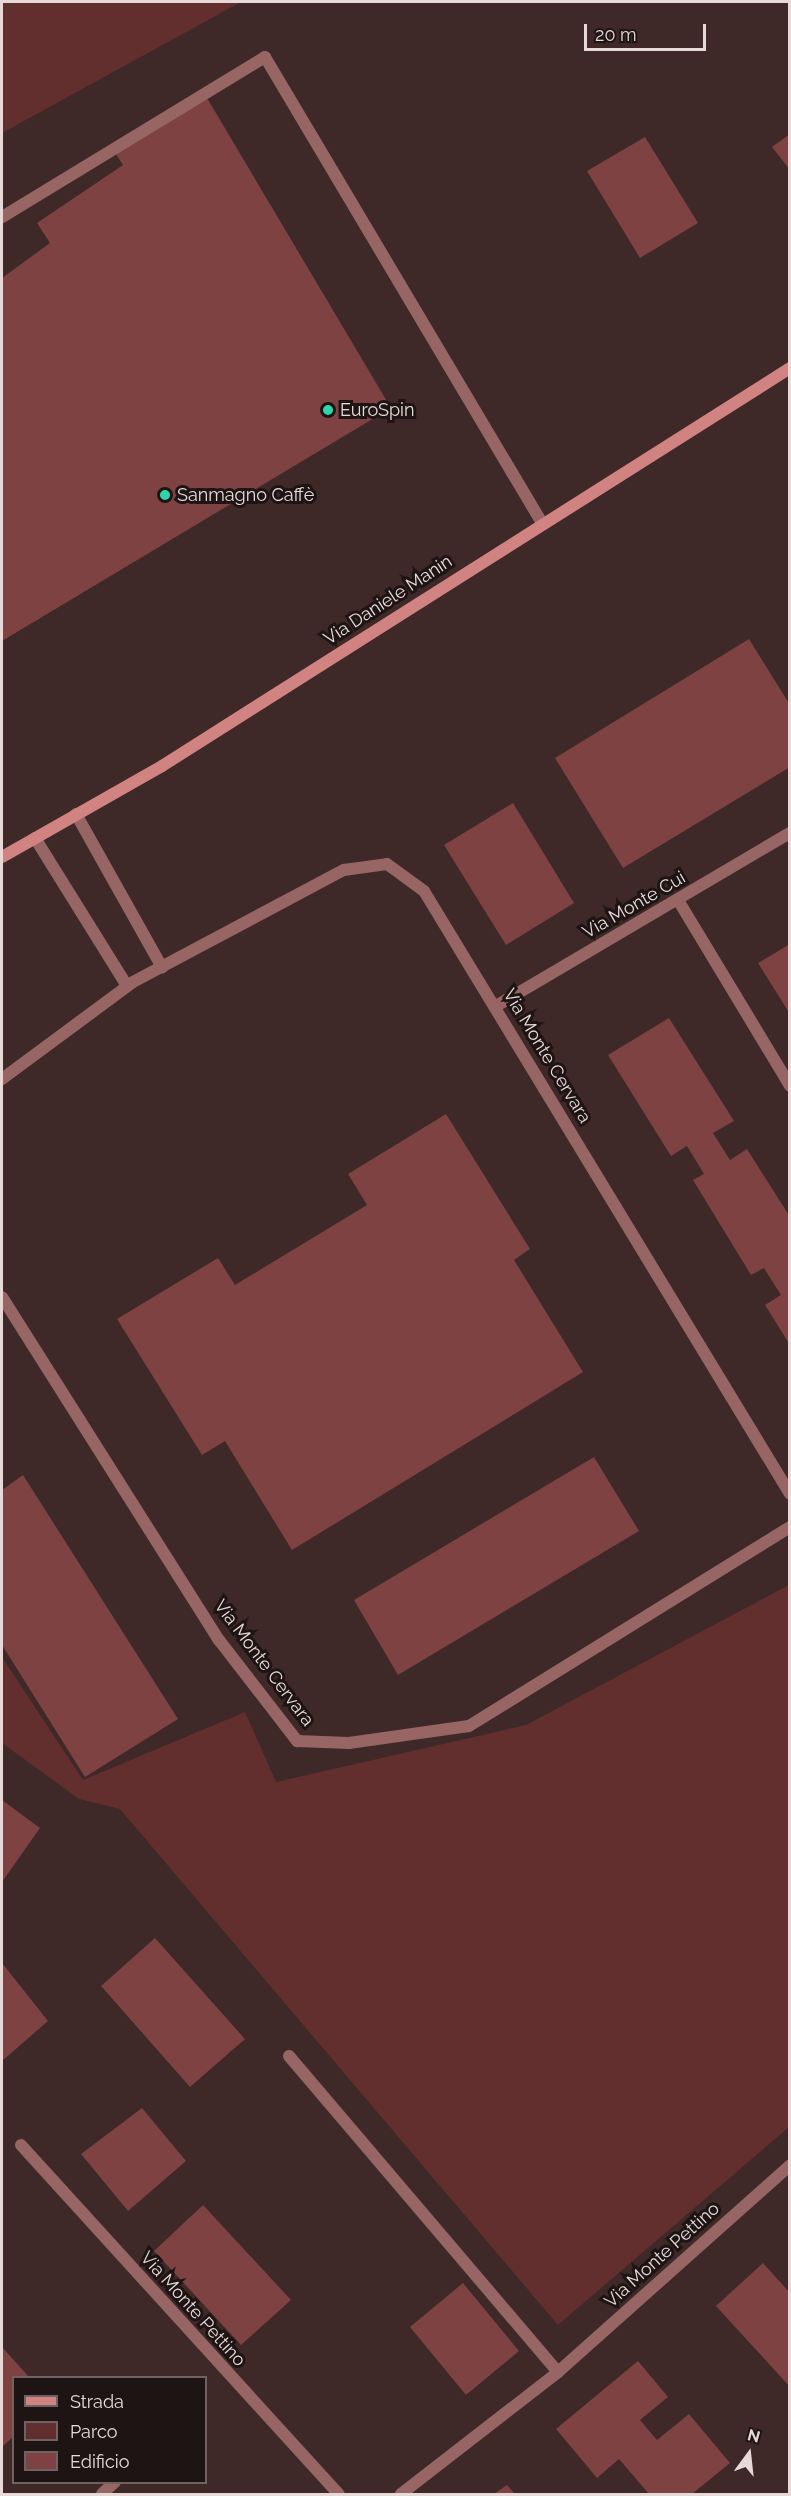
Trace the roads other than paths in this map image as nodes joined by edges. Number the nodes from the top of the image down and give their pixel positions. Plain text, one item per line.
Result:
1 (2, 217) edge
2 (789, 368) edge
3 (542, 523) junction
4 (76, 814) junction
5 (789, 833) edge
6 (35, 838) junction
7 (2, 857) edge
8 (678, 900) junction
9 (162, 967) junction
10 (127, 986) junction
11 (496, 1006) junction
12 (2, 1079) edge
13 (789, 1086) edge
14 (2, 1297) edge
15 (789, 1494) edge
16 (789, 1527) edge
17 (289, 2056) dead end
18 (21, 2145) dead end
19 (789, 2165) edge
20 (558, 2372) junction
21 (339, 2494) edge
22 (401, 2494) edge

1 - 3 street
2 - 3 main road, Via Daniele Manin
3 - 4 main road, Via Daniele Manin
4 - 6 main road, Via Daniele Manin
4 - 9 street
5 - 8 street, Via Monte Cui
6 - 7 main road, Via Daniele Manin
6 - 10 street
8 - 11 street, Via Monte Cui
8 - 13 street
9 - 10 street, Via Monte Cervara
9 - 11 street, Via Monte Cervara
10 - 12 street, Via Monte Cervara
11 - 15 street, Via Monte Cervara
14 - 16 street, Via Monte Cervara
17 - 20 street
18 - 21 street, Via Monte Pettino
19 - 20 street, Via Monte Pettino
20 - 22 street, Via Monte Pettino

